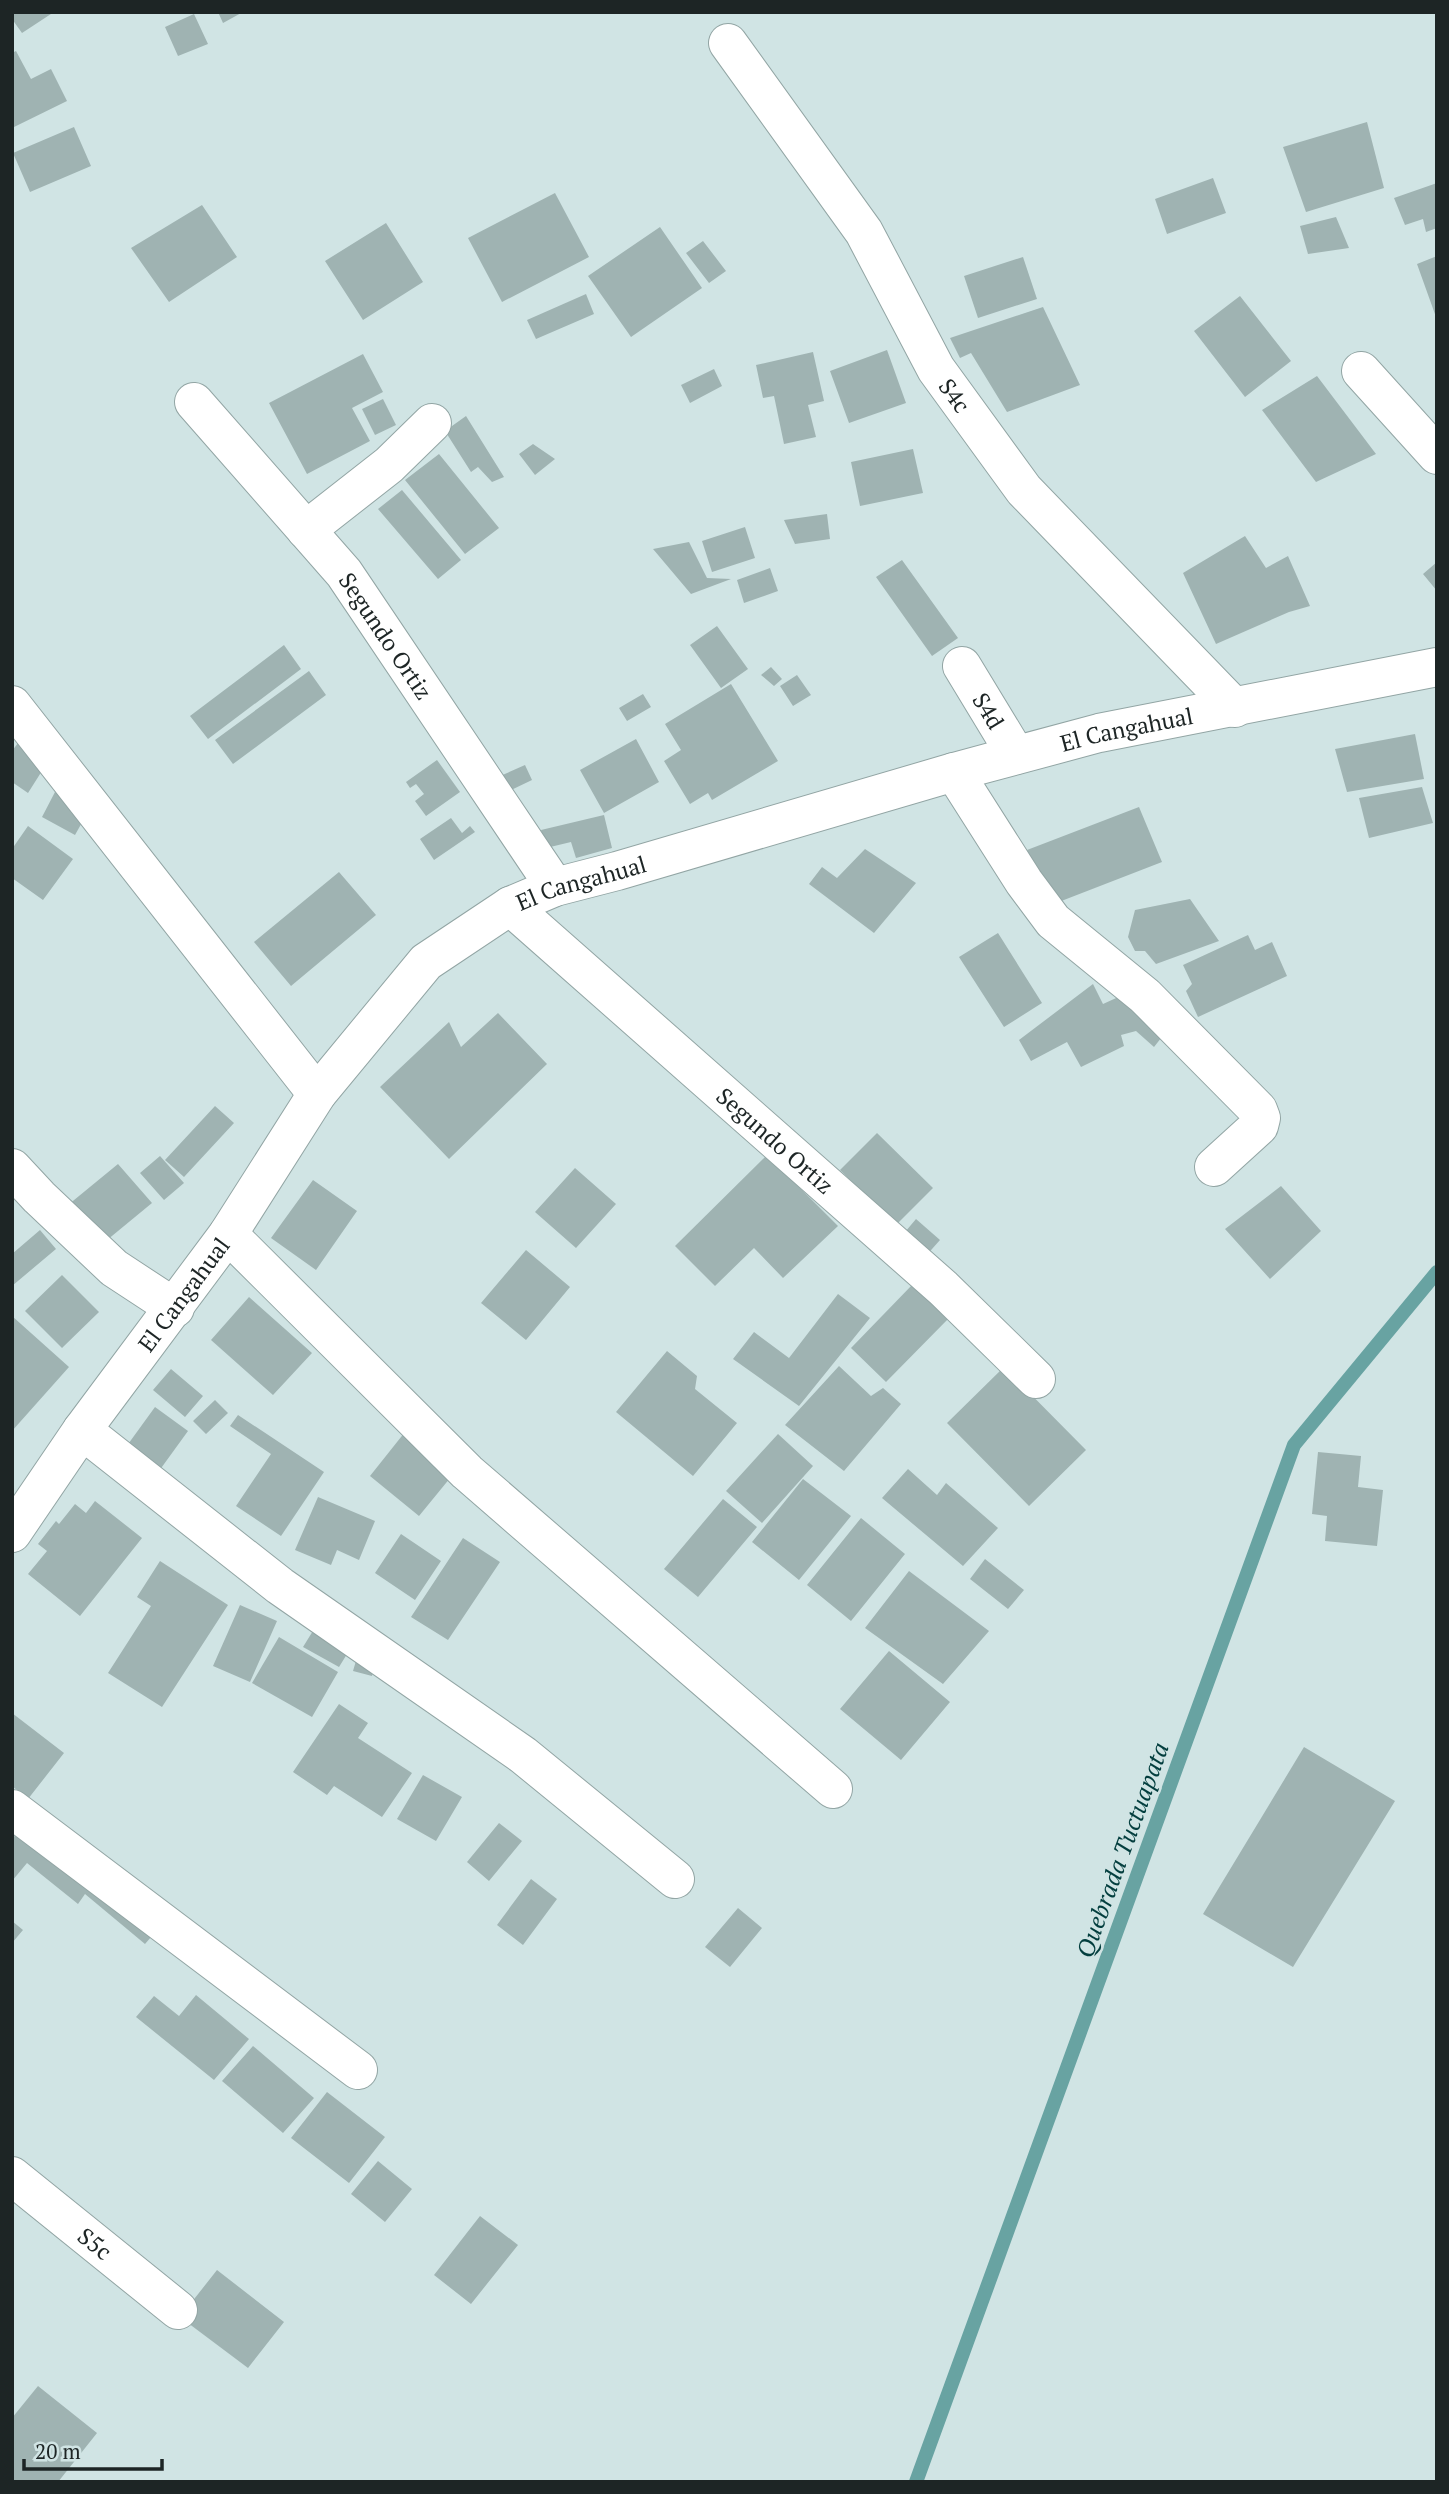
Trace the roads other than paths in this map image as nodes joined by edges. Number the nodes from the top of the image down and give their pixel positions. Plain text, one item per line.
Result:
1 (728, 43) dead end
2 (1361, 371) dead end
3 (194, 402) dead end
4 (432, 424) dead end
5 (1437, 455) edge
6 (306, 530) junction
7 (962, 666) dead end
8 (1437, 667) edge
9 (12, 705) edge
10 (1235, 708) junction
11 (1016, 755) junction
12 (954, 772) junction
13 (555, 887) junction
14 (510, 906) junction
15 (317, 1094) junction
16 (1214, 1167) dead end
17 (12, 1168) edge
18 (228, 1234) junction
19 (175, 1308) junction
20 (1036, 1379) dead end
21 (82, 1430) junction
22 (12, 1533) edge
23 (833, 1789) dead end
24 (12, 1809) edge
25 (675, 1879) dead end
26 (358, 2070) dead end
27 (12, 2176) edge
28 (178, 2309) dead end

1 - 10 street, S4c
2 - 5 street
3 - 6 street, Segundo Ortiz
4 - 6 street
6 - 13 street, Segundo Ortiz
7 - 11 street, S4d
8 - 10 street, El Cangahual
9 - 15 street
10 - 11 street, El Cangahual
11 - 12 street, El Cangahual
12 - 13 street, El Cangahual
12 - 16 street
13 - 14 street, El Cangahual
14 - 15 street, El Cangahual
14 - 20 street, Segundo Ortiz
15 - 18 street, El Cangahual
17 - 19 street
18 - 19 street, El Cangahual
18 - 23 street
19 - 21 street, El Cangahual
21 - 22 street, El Cangahual
21 - 25 street
24 - 26 street
27 - 28 street, S5c

